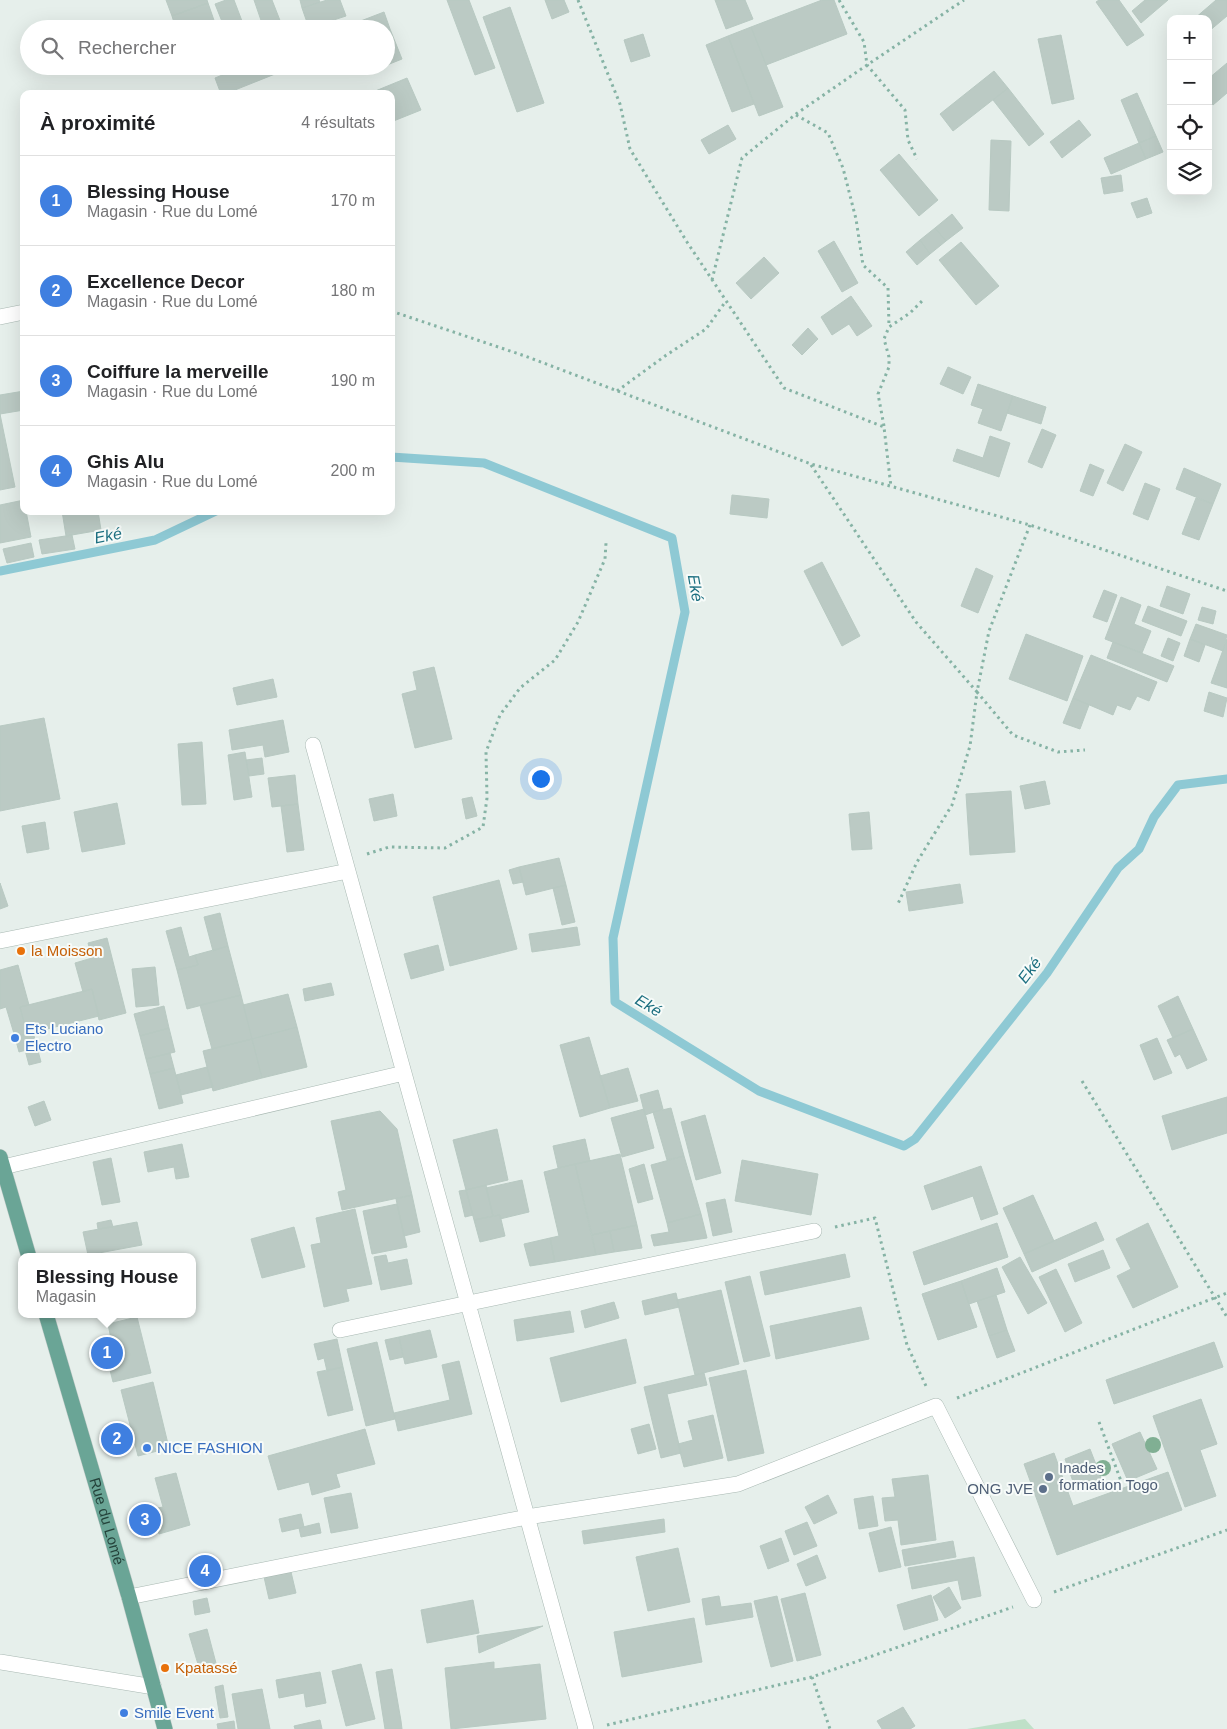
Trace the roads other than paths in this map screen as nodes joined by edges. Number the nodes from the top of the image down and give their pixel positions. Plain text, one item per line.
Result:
1 (20, 313) edge
2 (0, 317) edge
3 (313, 745) dead end
4 (348, 871) junction
5 (0, 941) edge
6 (404, 1073) junction
7 (1, 1163) edge
8 (814, 1231) road end
9 (28, 1253) edge
10 (468, 1304) junction
11 (47, 1318) edge
12 (340, 1330) dead end
13 (527, 1517) junction
14 (129, 1596) junction
15 (1034, 1600) road end
16 (0, 1662) edge
17 (154, 1687) junction
18 (592, 1728) edge
19 (165, 1729) edge

1 - 2 street
3 - 4 street
4 - 5 street
4 - 6 street
6 - 7 street
6 - 10 street
7 - 9 main road
8 - 10 street
10 - 12 street
10 - 13 street
11 - 14 main road, Rue du Lomé
13 - 14 street
13 - 15 street
13 - 18 street
14 - 17 main road, Rue du Lomé
16 - 17 street
17 - 19 main road, Rue du Lomé

